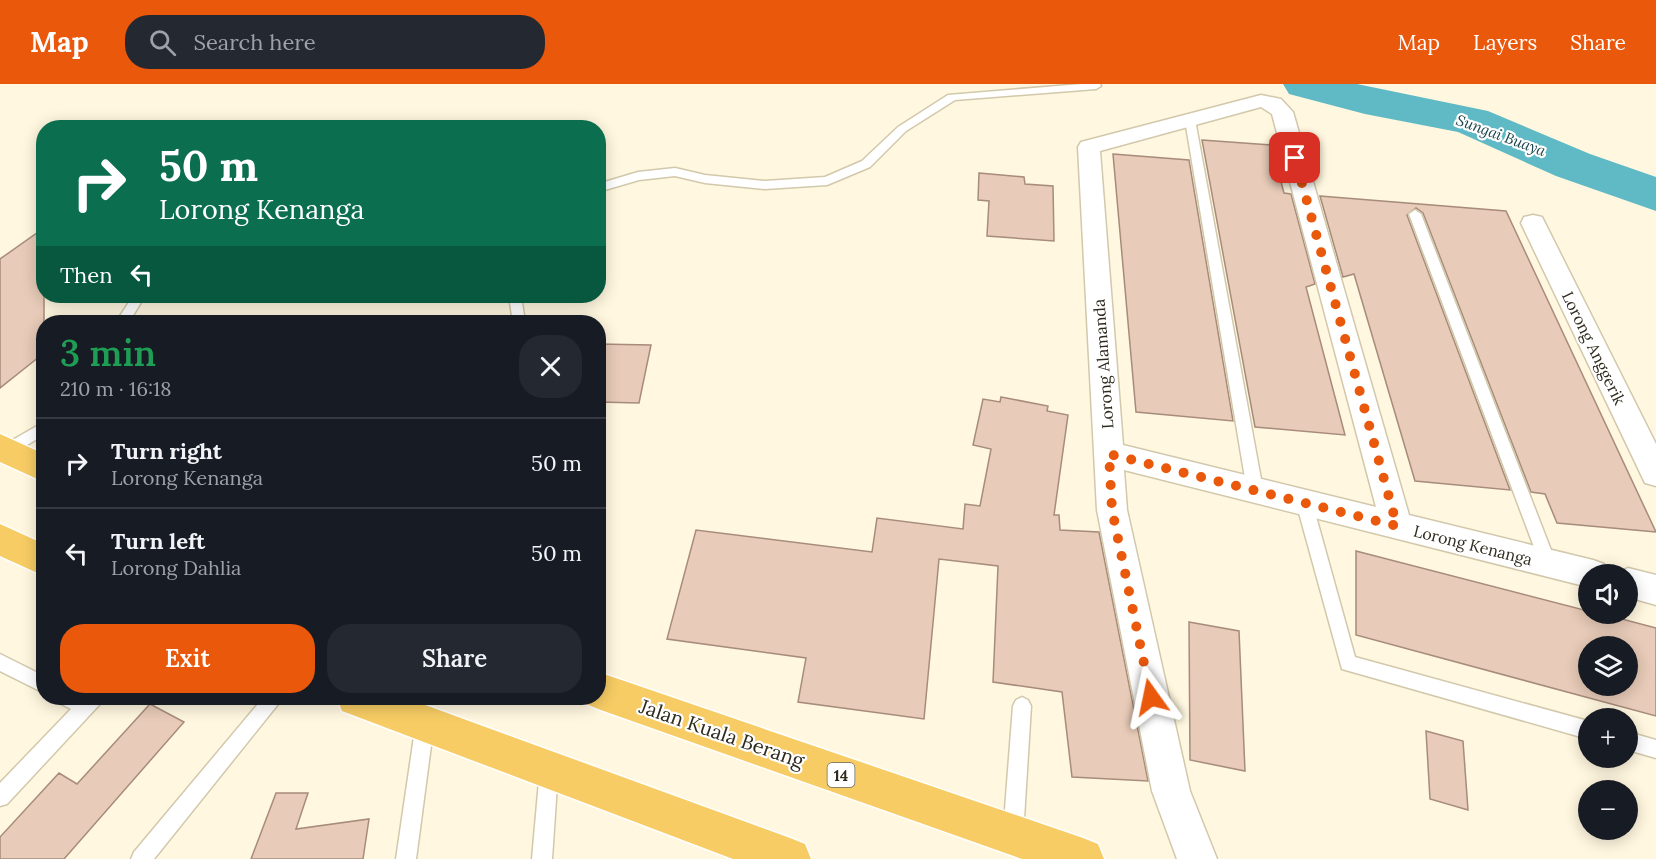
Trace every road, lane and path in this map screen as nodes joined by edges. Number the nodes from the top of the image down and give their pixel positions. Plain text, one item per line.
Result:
1 (1096, 86) dead end
2 (1190, 120) junction
3 (606, 186) edge
4 (1415, 214) dead end
5 (1533, 223) dead end
6 (36, 432) edge
7 (4, 449) edge
8 (1109, 454) junction
9 (36, 465) edge
10 (1656, 474) edge
11 (1255, 490) junction
12 (1304, 502) junction
13 (1397, 526) junction
14 (0, 539) edge
15 (36, 557) edge
16 (1548, 563) junction
17 (1578, 570) edge
18 (1638, 586) edge
19 (1656, 590) edge
20 (0, 662) edge
21 (36, 681) edge
22 (606, 693) edge
23 (87, 705) edge
24 (268, 705) edge
25 (375, 705) edge
26 (1022, 706) dead end
27 (425, 723) junction
28 (1578, 727) edge
29 (1638, 744) edge
30 (1656, 749) edge
31 (549, 770) junction
32 (0, 797) edge
33 (1013, 835) junction
34 (141, 859) edge
35 (406, 859) edge
36 (542, 859) edge
37 (790, 859) edge
38 (1083, 859) edge
39 (1197, 859) edge

1 - 3 lane
2 - 8 street, Lorong Alamanda
2 - 11 lane
2 - 13 street
4 - 16 lane
5 - 10 street, Lorong Anggerik
6 - 7 lane
7 - 9 highway
8 - 11 street, Lorong Kenanga
8 - 39 street, Lorong Alamanda
11 - 12 street, Lorong Kenanga
12 - 13 street, Lorong Kenanga
12 - 28 lane
13 - 16 street, Lorong Kenanga
14 - 15 highway
16 - 17 street, Lorong Kenanga
18 - 19 street
20 - 21 lane
22 - 33 highway, Jalan Kuala Berang / 14
23 - 32 lane
24 - 34 lane
25 - 27 highway
26 - 33 lane
27 - 31 highway
27 - 35 lane
29 - 30 lane
31 - 36 lane
31 - 37 highway
33 - 38 highway, Jalan Kuala Berang / 14

